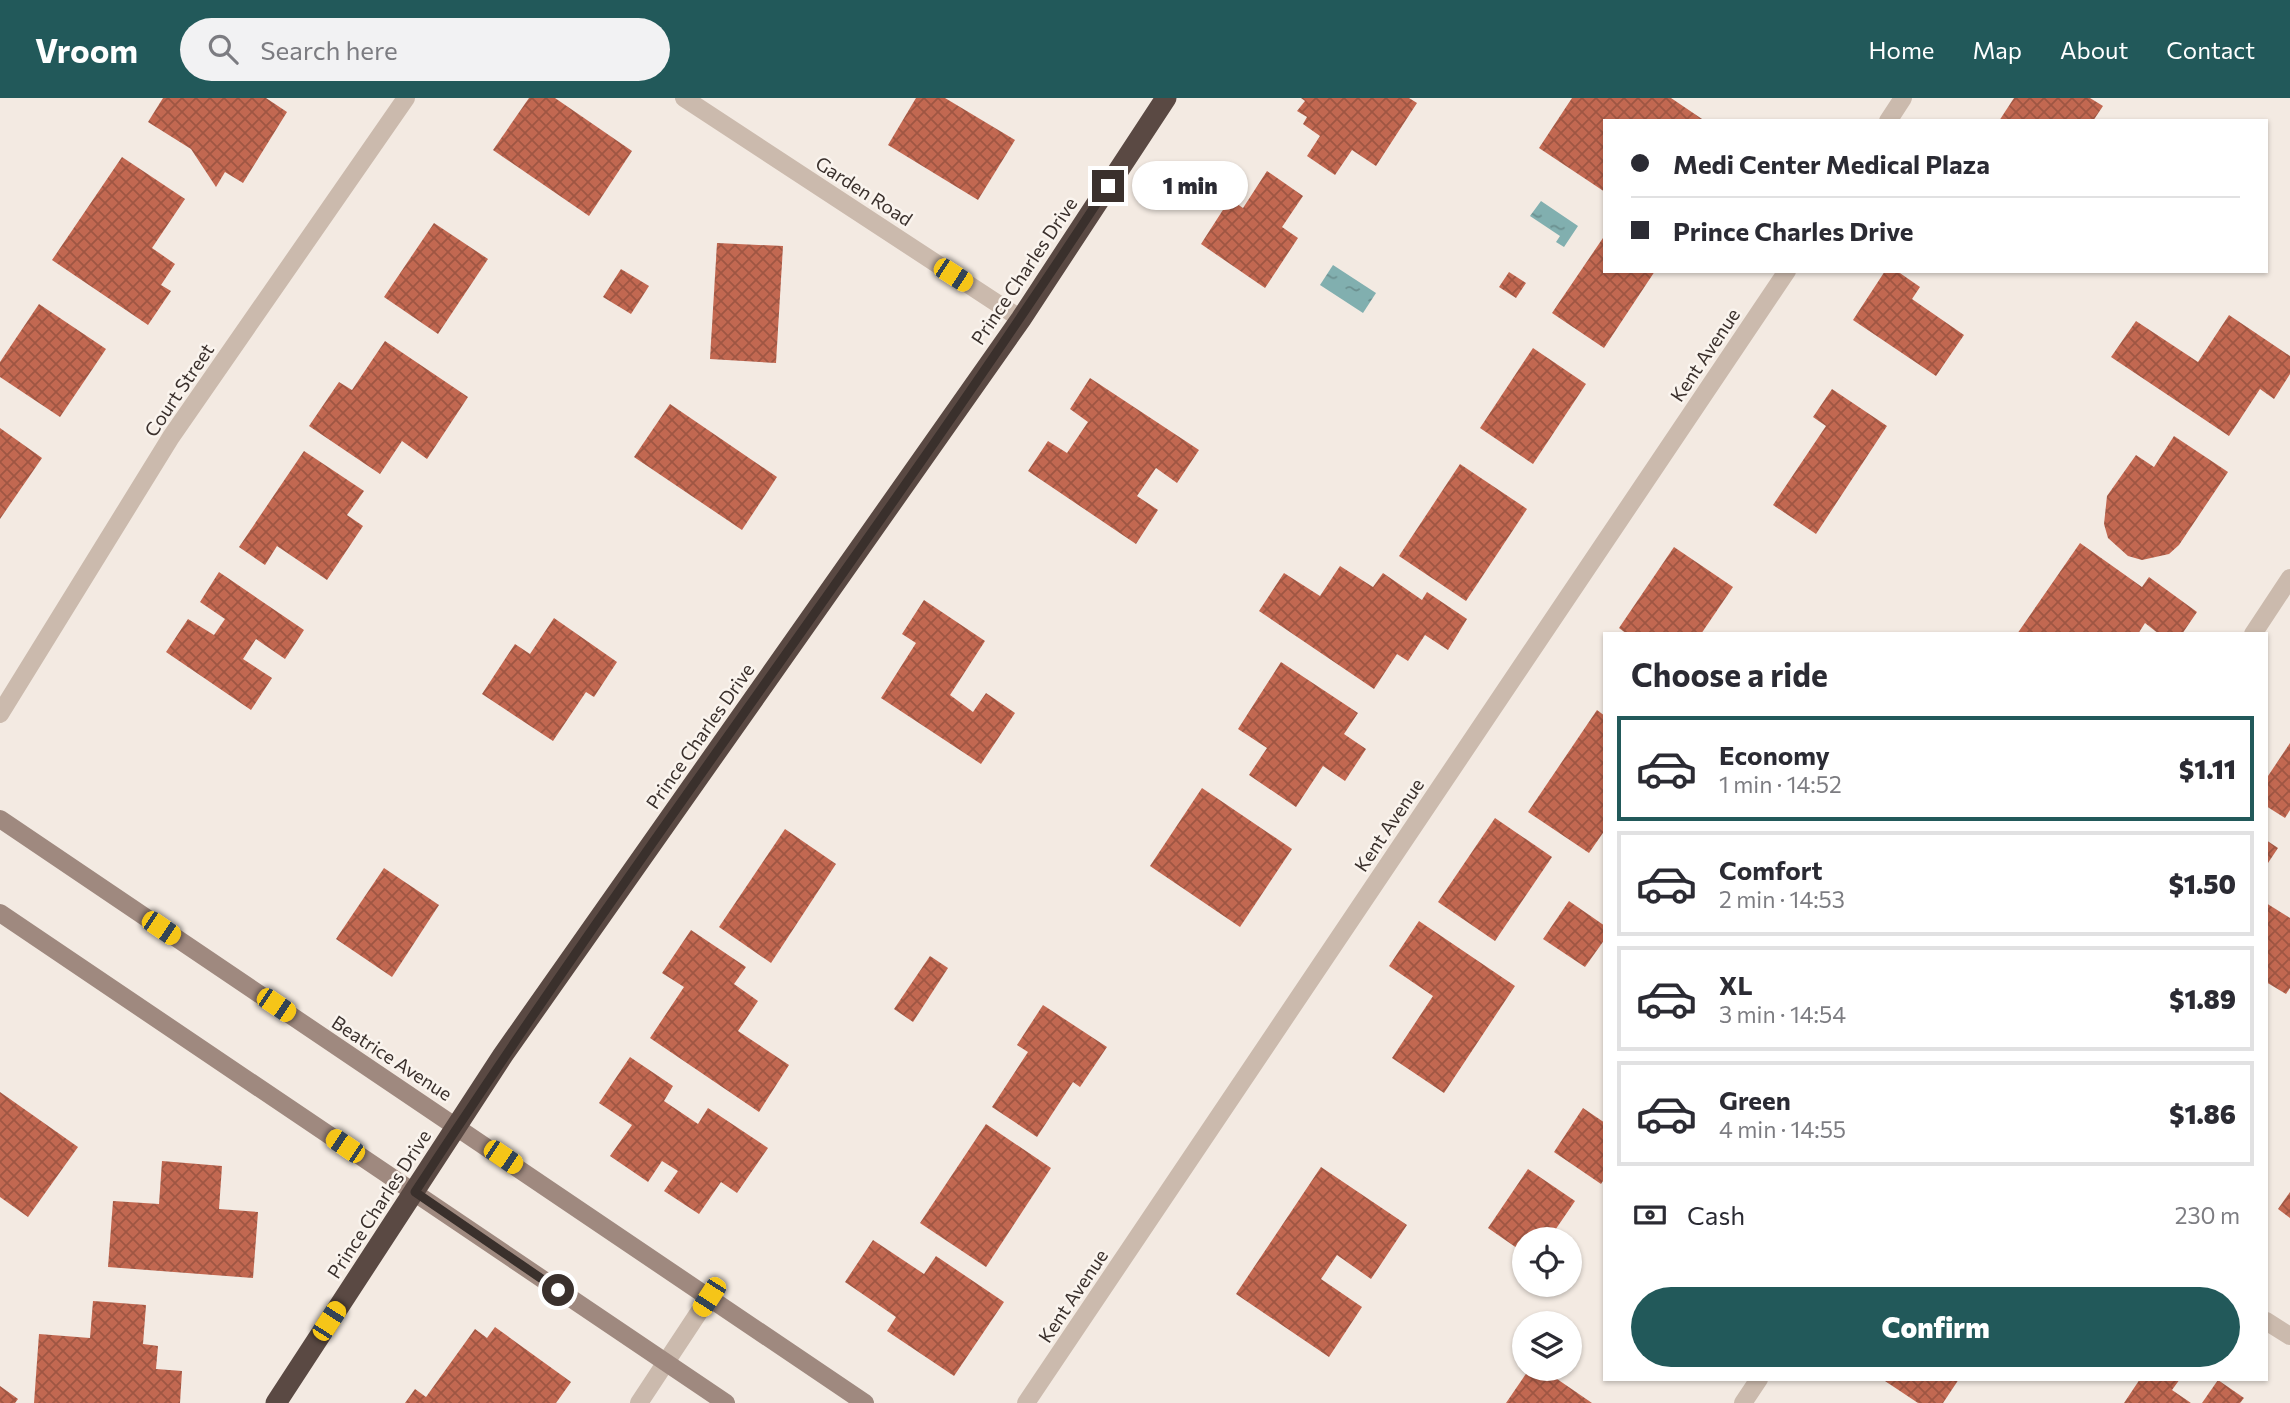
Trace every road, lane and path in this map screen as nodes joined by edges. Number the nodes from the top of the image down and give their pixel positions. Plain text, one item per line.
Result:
1 (406, 98) edge
2 (684, 98) edge
3 (1166, 98) edge
4 (1903, 98) edge
5 (1889, 119) edge
6 (1786, 273) edge
7 (1021, 319) junction
8 (2290, 578) edge
9 (2254, 632) edge
10 (0, 714) edge
11 (0, 819) edge
12 (0, 913) edge
13 (458, 1126) junction
14 (415, 1192) junction
15 (709, 1297) junction
16 (2268, 1322) edge
17 (2290, 1336) edge
18 (666, 1362) junction
19 (1758, 1381) edge
20 (276, 1403) edge
21 (639, 1403) edge
22 (726, 1403) edge
23 (865, 1403) edge
24 (1027, 1403) edge
25 (1744, 1403) edge

1 - 10 street, Court Street
2 - 7 street, Garden Road
3 - 7 highway, Prince Charles Drive
4 - 5 street
6 - 24 street, Kent Avenue
7 - 13 highway, Prince Charles Drive
8 - 9 street
11 - 13 main road, Beatrice Avenue
12 - 14 main road
13 - 14 highway, Prince Charles Drive
13 - 15 main road, Beatrice Avenue
14 - 18 main road
14 - 20 highway, Prince Charles Drive
15 - 18 street
15 - 23 main road, Beatrice Avenue
16 - 17 street
18 - 21 street
18 - 22 main road
19 - 25 street

